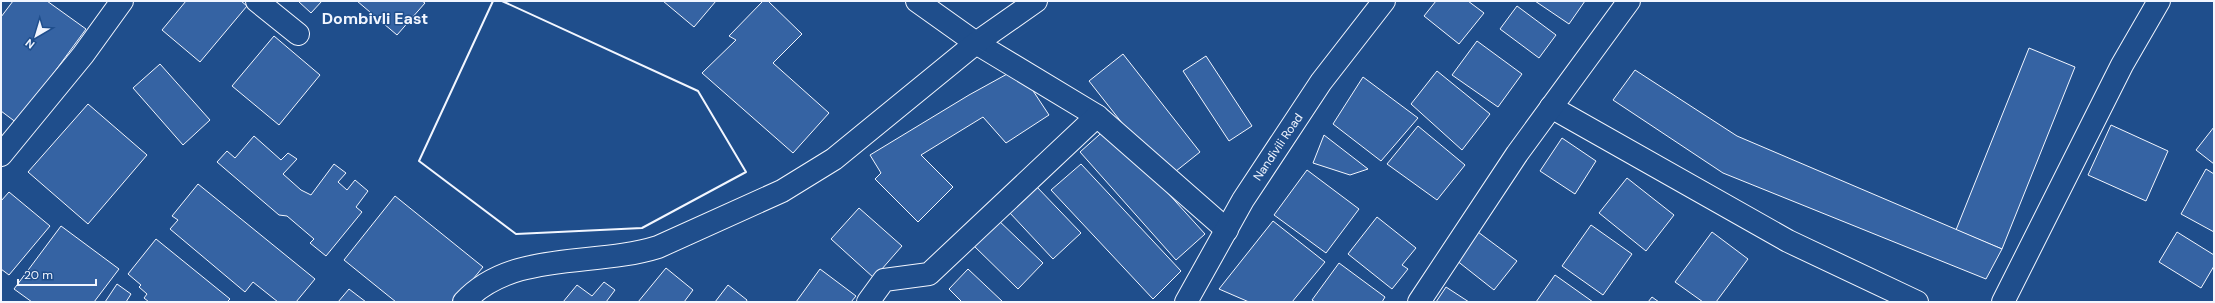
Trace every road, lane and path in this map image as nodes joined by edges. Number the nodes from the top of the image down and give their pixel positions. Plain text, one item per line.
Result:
1 (122, 1) edge
2 (257, 1) edge
3 (916, 1) edge
4 (1036, 1) edge
5 (1384, 1) edge
6 (1629, 1) edge
7 (2159, 1) edge
8 (298, 34) dead end
9 (976, 43) junction
10 (1551, 107) junction
11 (1097, 116) junction
12 (1, 155) edge
13 (1227, 230) junction
14 (464, 302) edge
15 (868, 302) edge
16 (1186, 302) edge
17 (1419, 302) edge
18 (1917, 302) edge
19 (2003, 302) edge

1 - 12 street
2 - 8 street
3 - 9 street
4 - 9 street
5 - 13 street, Nandivili Road
6 - 10 street
7 - 19 street
9 - 11 street
9 - 14 street
10 - 17 street
10 - 18 street
11 - 13 street
11 - 15 street
13 - 16 street, Nandivili Road

